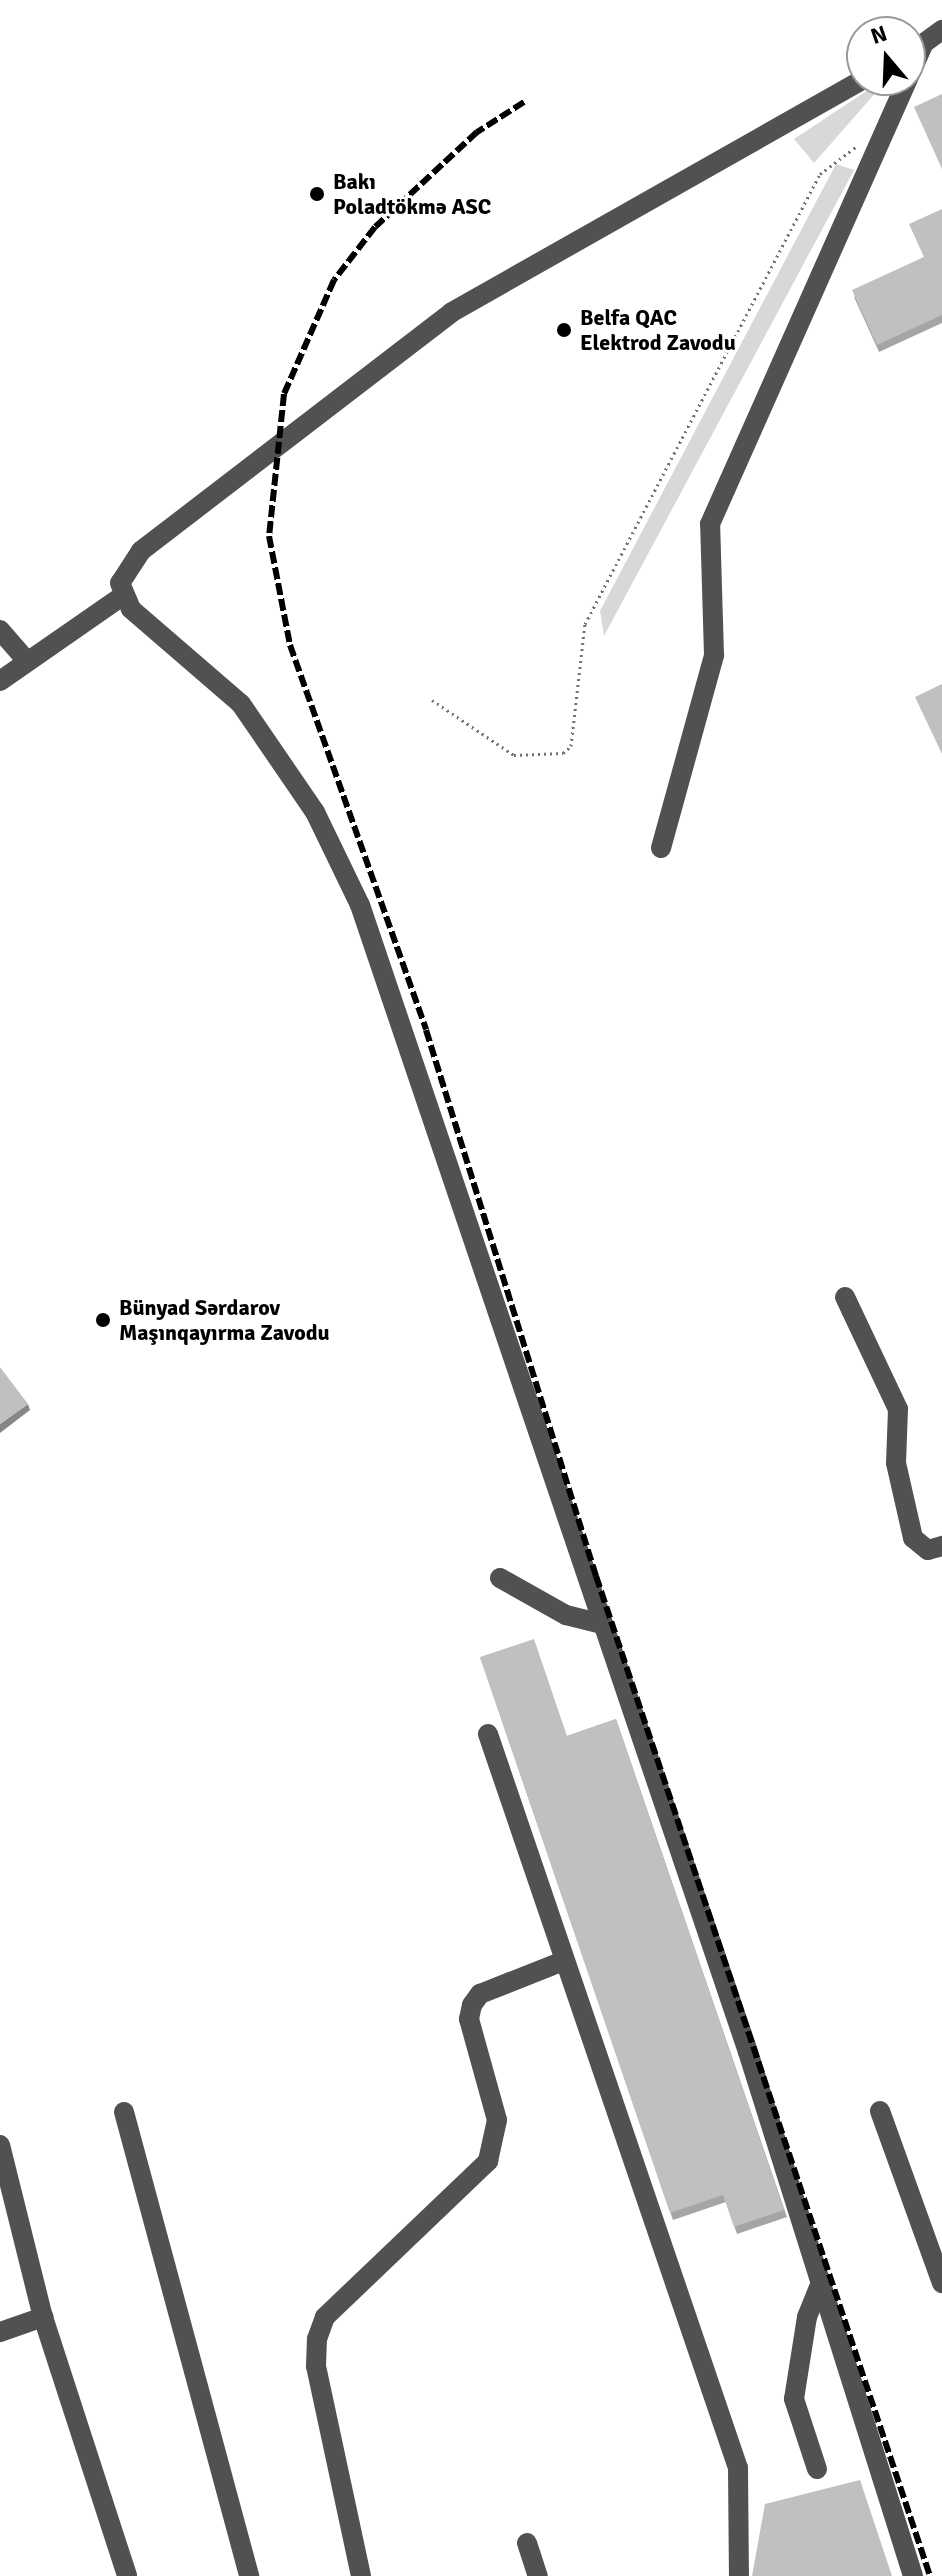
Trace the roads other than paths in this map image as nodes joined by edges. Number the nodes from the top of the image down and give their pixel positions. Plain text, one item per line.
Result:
1 (942, 30) edge
2 (926, 44) edge
3 (846, 89) edge
4 (904, 96) edge
5 (121, 597) junction
6 (0, 630) edge
7 (26, 660) junction
8 (0, 681) edge
9 (661, 848) dead end
10 (845, 1297) dead end
11 (942, 1546) edge
12 (500, 1578) dead end
13 (599, 1623) junction
14 (488, 1734) dead end
15 (561, 1962) junction
16 (880, 2111) dead end
17 (124, 2112) dead end
18 (0, 2145) edge
19 (7, 2206) edge
20 (942, 2283) edge
21 (819, 2288) junction
22 (43, 2317) junction
23 (0, 2332) edge
24 (817, 2469) dead end
25 (527, 2543) dead end
26 (127, 2576) edge
27 (249, 2576) edge
28 (361, 2576) edge
29 (538, 2576) edge
30 (739, 2576) edge
31 (913, 2576) edge

1 - 2 street
3 - 5 street
4 - 9 street
5 - 7 street
5 - 13 street
6 - 7 street
7 - 8 street
10 - 11 street
12 - 13 street
13 - 21 street
14 - 15 street
15 - 28 street
15 - 30 street
16 - 20 street
17 - 27 street
18 - 19 street
19 - 22 street
21 - 24 street
21 - 31 street
22 - 23 street
22 - 26 street
25 - 29 street

